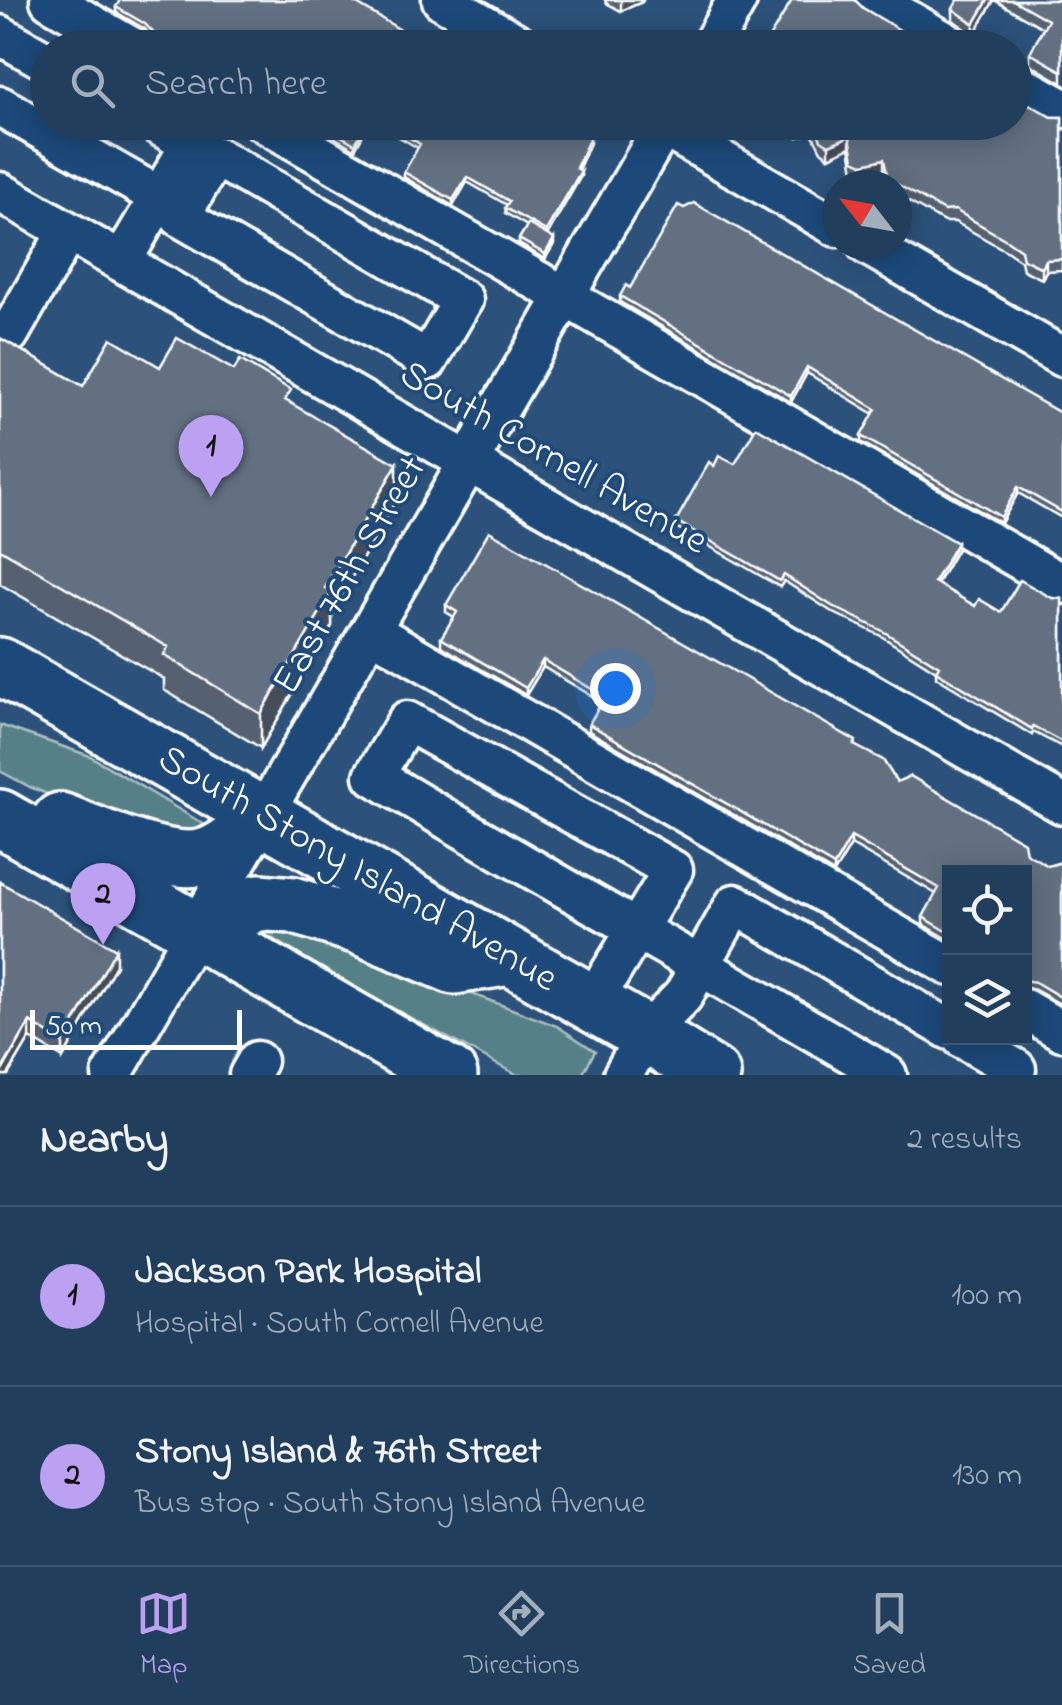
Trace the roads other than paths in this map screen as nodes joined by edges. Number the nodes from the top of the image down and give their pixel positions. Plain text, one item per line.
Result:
1 (50, 0) edge
2 (442, 0) edge
3 (737, 0) edge
4 (874, 0) edge
5 (102, 30) edge
6 (493, 30) edge
7 (720, 30) edge
8 (925, 30) edge
9 (0, 35) edge
10 (30, 52) edge
11 (1032, 91) edge
12 (0, 106) edge
13 (1062, 108) edge
14 (30, 120) edge
15 (73, 140) edge
16 (184, 140) edge
17 (294, 140) edge
18 (652, 140) edge
19 (688, 140) edge
20 (176, 188) junction
21 (0, 192) edge
22 (822, 219) edge
23 (68, 231) junction
24 (894, 260) edge
25 (121, 262) junction
26 (565, 297) junction
27 (9, 334) dead end
28 (1062, 357) edge
29 (469, 462) junction
30 (1062, 584) edge
31 (371, 631) junction
32 (0, 666) edge
33 (1062, 804) edge
34 (262, 817) junction
35 (9, 822) edge
36 (636, 929) junction
37 (197, 930) junction
38 (511, 958) junction
39 (942, 961) edge
40 (700, 966) junction
41 (592, 1003) junction
42 (1032, 1013) edge
43 (942, 1025) edge
44 (1062, 1030) edge
45 (974, 1045) edge
46 (635, 1054) edge
47 (712, 1074) edge
48 (112, 1075) edge
49 (449, 1075) edge
50 (887, 1075) edge
51 (1012, 1075) edge

1 - 5 street
2 - 6 street
3 - 7 street
4 - 8 street
9 - 10 street
11 - 13 street
12 - 14 street
15 - 20 street
16 - 20 street
17 - 26 street
18 - 26 street, East 76th Street
19 - 22 street
20 - 20 street
20 - 25 street
21 - 23 street, South Cornell Avenue
23 - 25 street, South Cornell Avenue
23 - 27 street
24 - 28 street
25 - 29 street, South Cornell Avenue
26 - 29 street, East 76th Street
26 - 30 street
29 - 31 street, East 76th Street
29 - 33 street, South Cornell Avenue
31 - 34 street, East 76th Street
31 - 39 street
32 - 34 highway, South Stony Island Avenue
34 - 35 highway
34 - 37 street, East 76th Street
34 - 38 highway, South Stony Island Avenue
35 - 37 highway
36 - 36 street
36 - 40 street
36 - 41 street
37 - 38 highway
37 - 48 street, East 76th Street
37 - 49 highway
38 - 41 highway, South Stony Island Avenue
40 - 43 street
40 - 46 street
40 - 50 street
41 - 46 highway, South Stony Island Avenue
42 - 44 street
45 - 51 street
46 - 47 highway, South Stony Island Avenue

